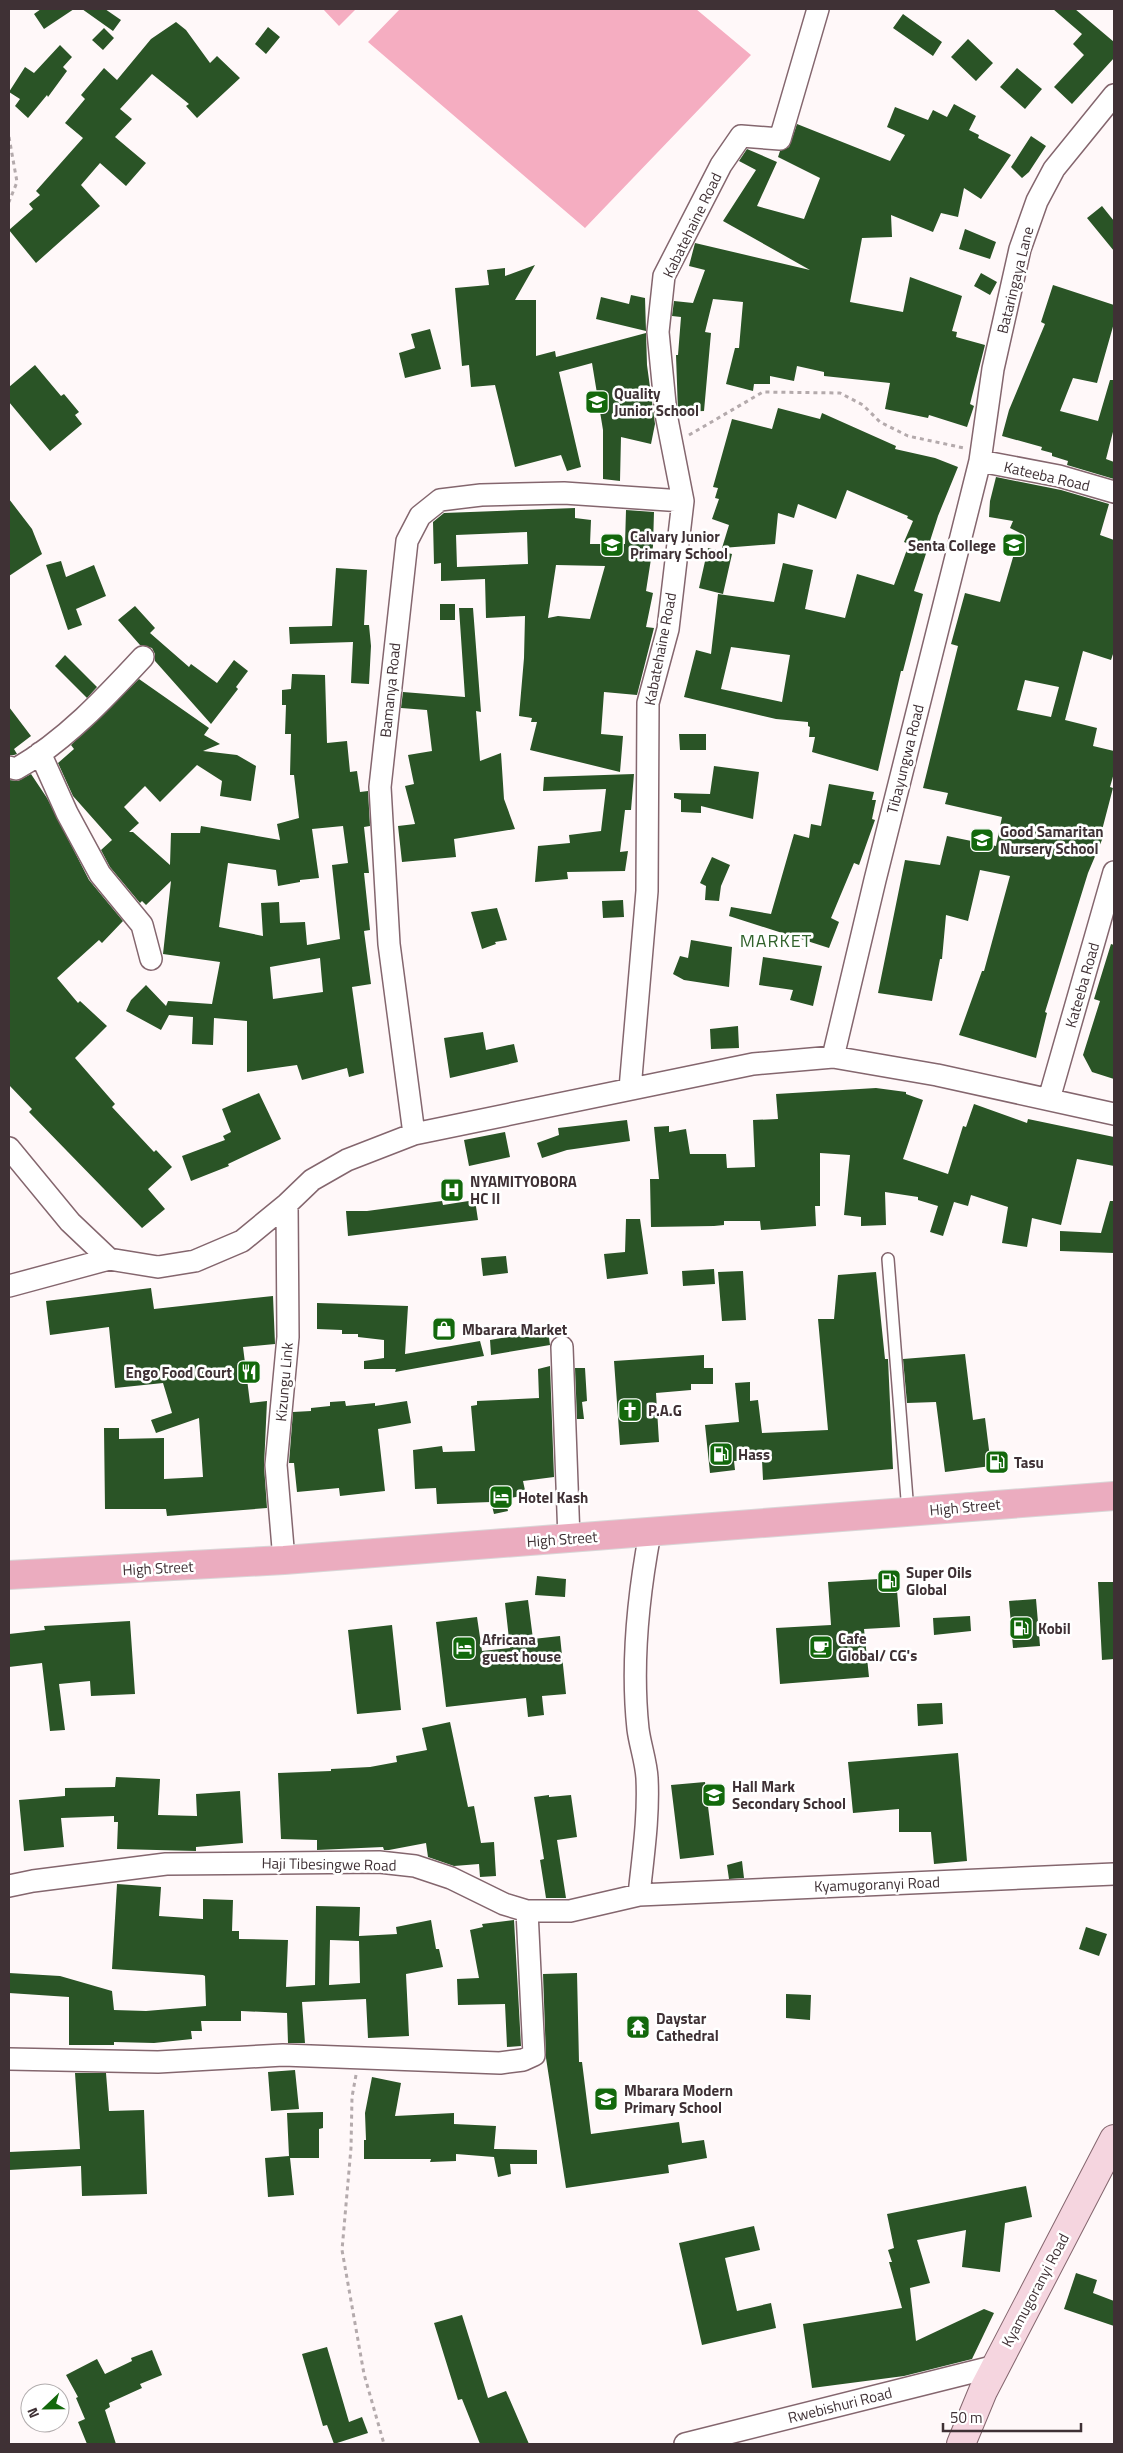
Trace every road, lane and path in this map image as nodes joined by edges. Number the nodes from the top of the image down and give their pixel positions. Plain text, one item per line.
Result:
1 (818, 9) edge
2 (1114, 95) edge
3 (9, 137) edge
4 (9, 202) edge
5 (674, 445) junction
6 (981, 456) junction
7 (1114, 492) edge
8 (683, 501) junction
9 (142, 657) dead end
10 (40, 753) junction
11 (9, 767) edge
12 (1114, 872) edge
13 (151, 959) dead end
14 (833, 1057) junction
15 (630, 1088) junction
16 (1049, 1099) junction
17 (1114, 1114) edge
18 (414, 1134) junction
19 (9, 1148) edge
20 (288, 1204) junction
21 (109, 1259) junction
22 (888, 1259) dead end
23 (9, 1286) edge
24 (562, 1347) dead end
25 (1114, 1496) edge
26 (908, 1512) junction
27 (650, 1533) junction
28 (569, 1539) junction
29 (284, 1560) junction
30 (9, 1575) edge
31 (1114, 1874) edge
32 (9, 1886) edge
33 (639, 1895) junction
34 (527, 1912) junction
35 (359, 2058) junction
36 (9, 2059) edge
37 (1114, 2139) edge
38 (996, 2366) junction
39 (384, 2444) edge
40 (684, 2444) edge
41 (961, 2444) edge

1 - 5 street, Kabatehaine Road
2 - 6 street, Bataringaya Lane
3 - 4 path
5 - 6 path
5 - 8 street, Kabatehaine Road
6 - 7 street, Kateeba Road
6 - 14 street, Tibayungwa Road
8 - 15 street, Kabatehaine Road
8 - 18 street, Bamanya Road
9 - 10 street
10 - 11 street
10 - 13 street
12 - 16 street, Kateeba Road
14 - 15 street
14 - 16 street
15 - 18 street
16 - 17 street
18 - 20 street
19 - 21 street
20 - 21 street
20 - 29 street, Kizungu Link
21 - 23 street
22 - 26 lane
24 - 28 street
25 - 26 main road, High Street
26 - 27 main road, High Street
27 - 28 main road, High Street
27 - 33 street
28 - 29 main road, High Street
29 - 30 main road, High Street
31 - 33 street, Kyamugoranyi Road
32 - 34 street, Haji Tibesingwe Road
33 - 34 street, Haji Tibesingwe Road
34 - 35 street
35 - 36 street
35 - 39 path
37 - 38 street, Kyamugoranyi Road
38 - 40 street, Rwebishuri Road
38 - 41 street, Kyamugoranyi Road

